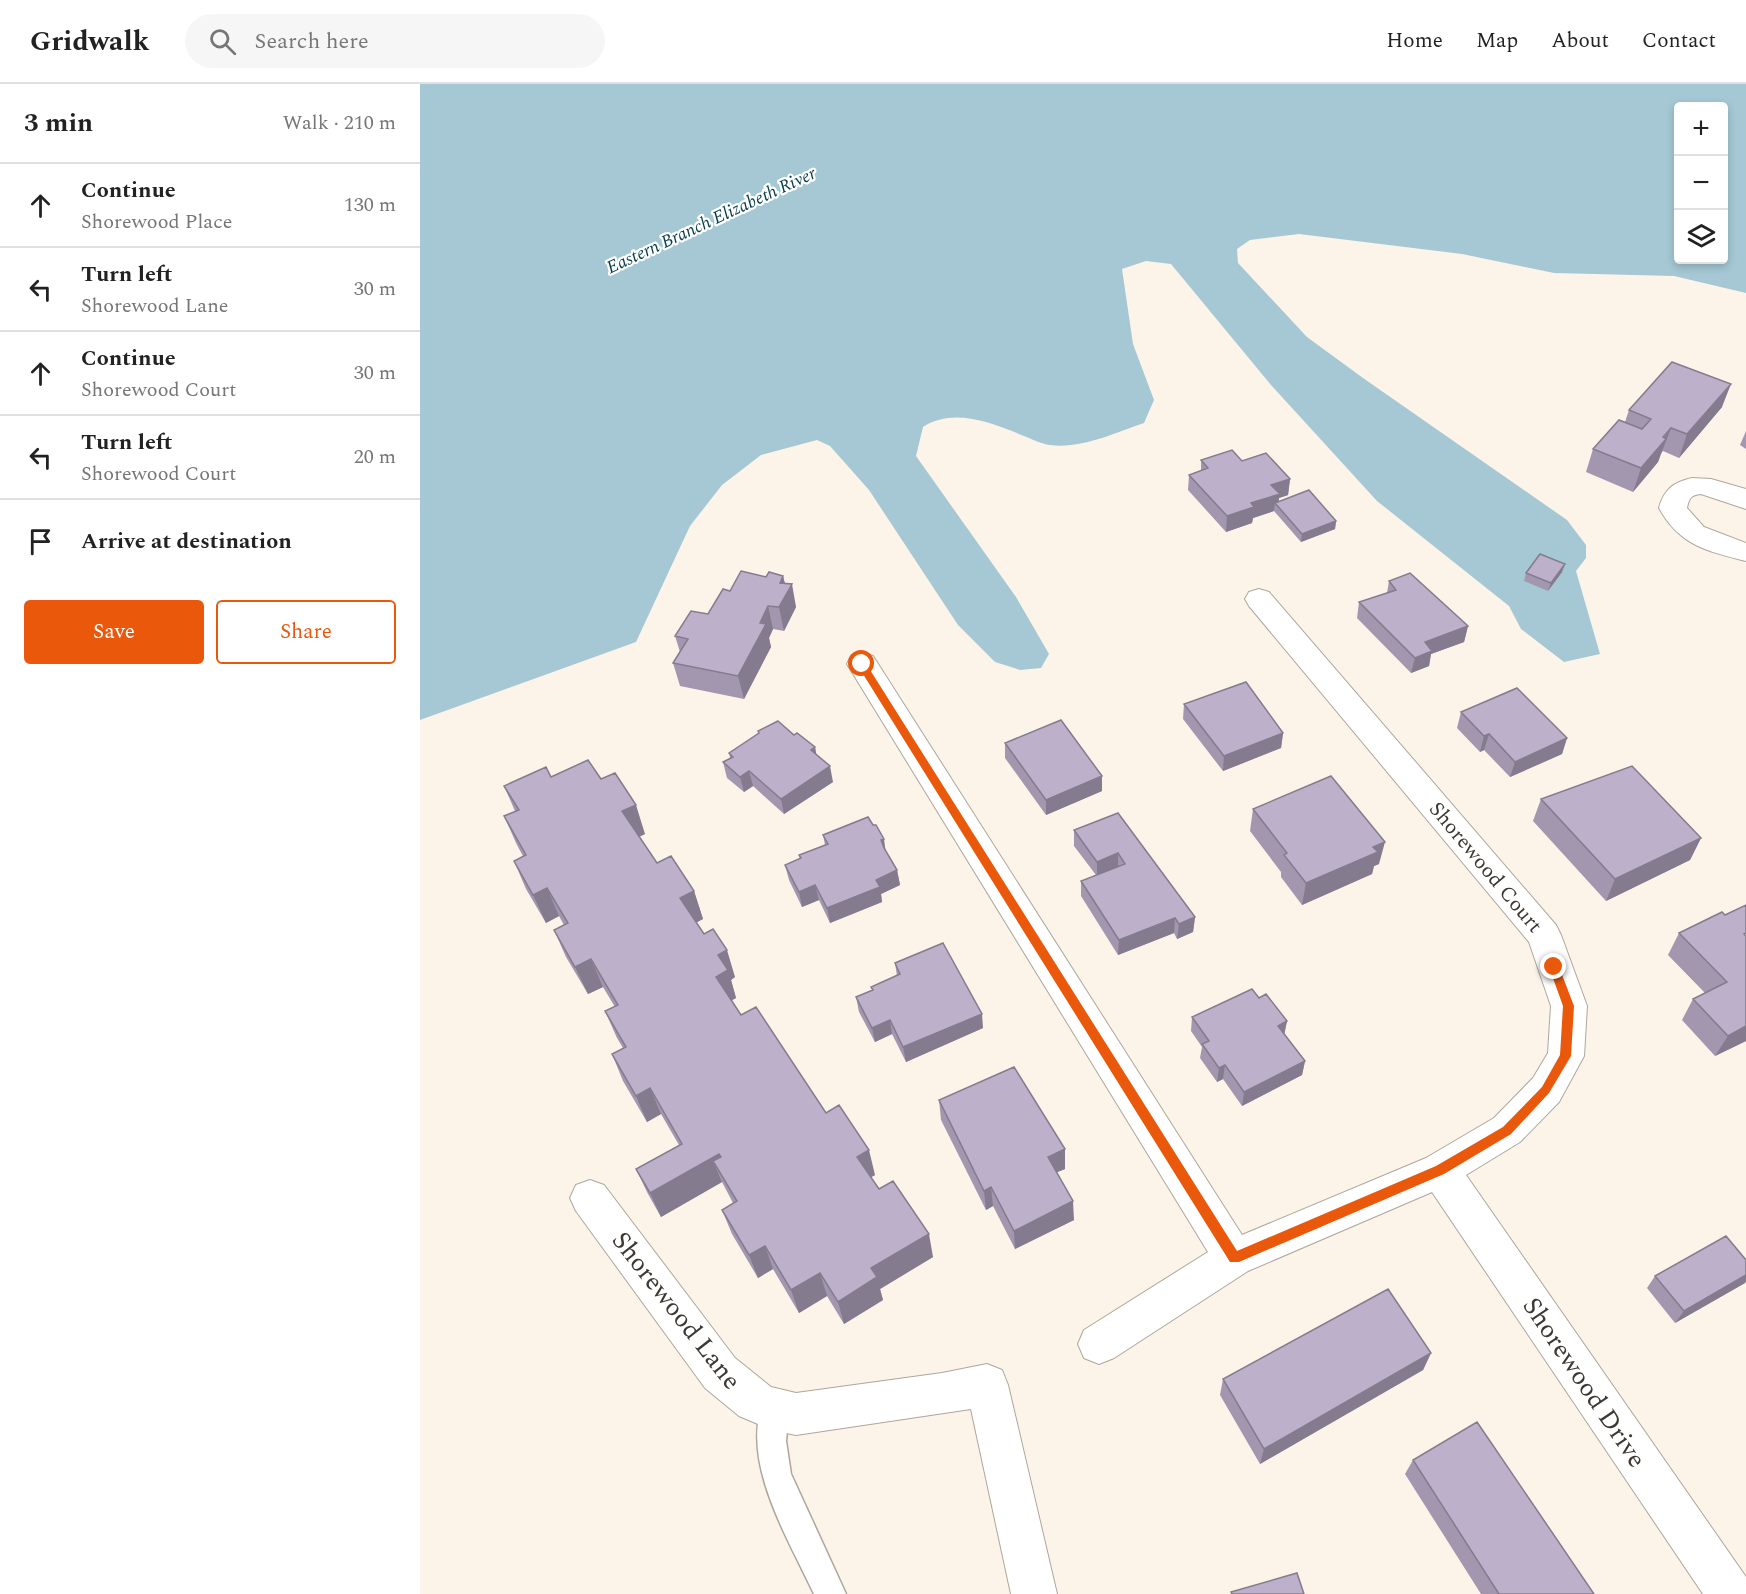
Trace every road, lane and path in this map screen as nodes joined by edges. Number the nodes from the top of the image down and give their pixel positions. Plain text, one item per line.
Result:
1 (1746, 500) edge
2 (1746, 552) edge
3 (1259, 599) dead end
4 (862, 664) dead end
5 (1440, 1170) junction
6 (590, 1198) dead end
7 (1234, 1258) junction
8 (1099, 1344) dead end
9 (774, 1411) junction
10 (1746, 1588) edge
11 (830, 1594) edge
12 (1034, 1594) edge
13 (1730, 1594) edge
14 (1737, 1594) edge

1 - 2 street
3 - 5 street, Shorewood Court
4 - 7 street
5 - 7 street
5 - 13 street, Shorewood Drive
6 - 9 street, Shorewood Lane
7 - 8 street
9 - 11 lane
9 - 12 street, Shorewood Lane
10 - 14 street

